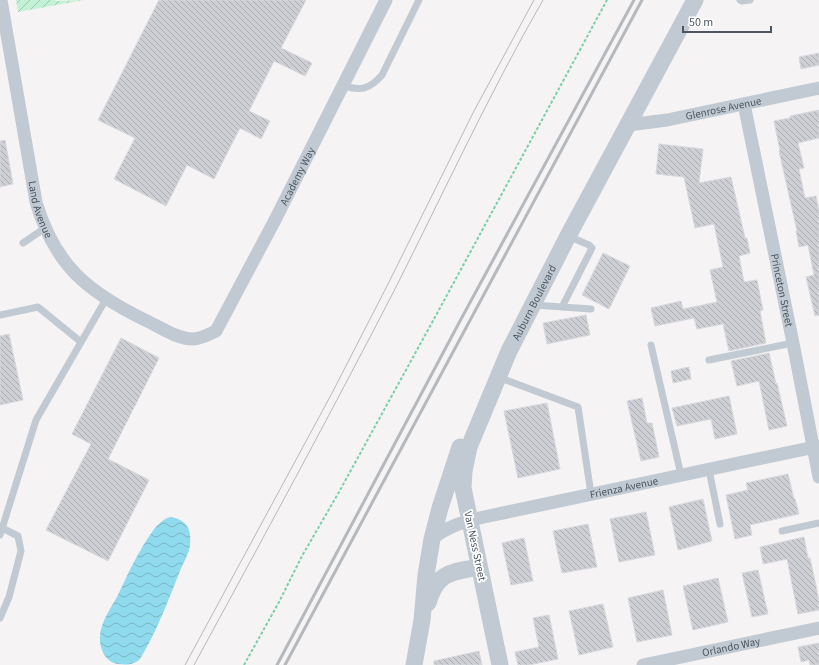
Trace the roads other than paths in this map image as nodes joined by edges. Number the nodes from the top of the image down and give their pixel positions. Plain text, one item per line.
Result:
1 (2, 0) edge
2 (386, 0) edge
3 (419, 0) edge
4 (695, 0) edge
5 (742, 0) edge
6 (750, 0) edge
7 (343, 85) junction
8 (819, 88) edge
9 (744, 104) junction
10 (628, 125) junction
11 (45, 228) junction
12 (568, 236) junction
13 (23, 243) dead end
14 (106, 299) junction
15 (532, 305) junction
16 (562, 307) junction
17 (591, 309) dead end
18 (0, 315) edge
19 (194, 339) joint
20 (81, 342) junction
21 (793, 343) junction
22 (651, 345) dead end
23 (709, 360) dead end
24 (498, 377) junction
25 (476, 428) junction
26 (816, 447) edge
27 (708, 470) junction
28 (681, 475) junction
29 (819, 477) edge
30 (591, 494) junction
31 (469, 520) junction
32 (819, 523) edge
33 (720, 524) dead end
34 (782, 531) dead end
35 (1, 532) edge
36 (432, 539) junction
37 (479, 567) junction
38 (0, 618) edge
39 (422, 620) junction
40 (819, 628) edge
41 (414, 665) edge
42 (500, 665) edge
43 (643, 665) edge

1 - 11 street, Land Avenue
2 - 7 street, Academy Way
3 - 7 lane
4 - 10 street, Auburn Boulevard
5 - 6 lane
7 - 19 street, Academy Way
8 - 9 street, Glenrose Avenue
9 - 10 street, Glenrose Avenue
9 - 21 street, Princeton Street
10 - 12 street, Auburn Boulevard
11 - 13 lane
11 - 14 street, Land Avenue
12 - 15 street, Auburn Boulevard
12 - 16 lane
14 - 19 street, Land Avenue
14 - 20 lane
15 - 16 lane
15 - 24 street, Auburn Boulevard
16 - 17 lane
18 - 20 lane
20 - 35 lane
21 - 23 lane
21 - 26 street, Princeton Street
22 - 28 lane
24 - 25 street, Auburn Boulevard
24 - 30 lane
25 - 31 street, Van Ness Street
25 - 36 street, Auburn Boulevard
26 - 27 street, Frienza Avenue
26 - 29 street, Princeton Street
27 - 28 street, Frienza Avenue
27 - 33 lane
28 - 30 street, Frienza Avenue
30 - 31 street, Frienza Avenue
31 - 36 street, Frienza Avenue
31 - 37 street, Van Ness Street
32 - 34 lane
35 - 38 lane
36 - 39 street, Auburn Boulevard
37 - 39 street, Auburn Boulevard
37 - 42 street, Van Ness Street
39 - 41 street, Auburn Boulevard
40 - 43 street, Orlando Way

